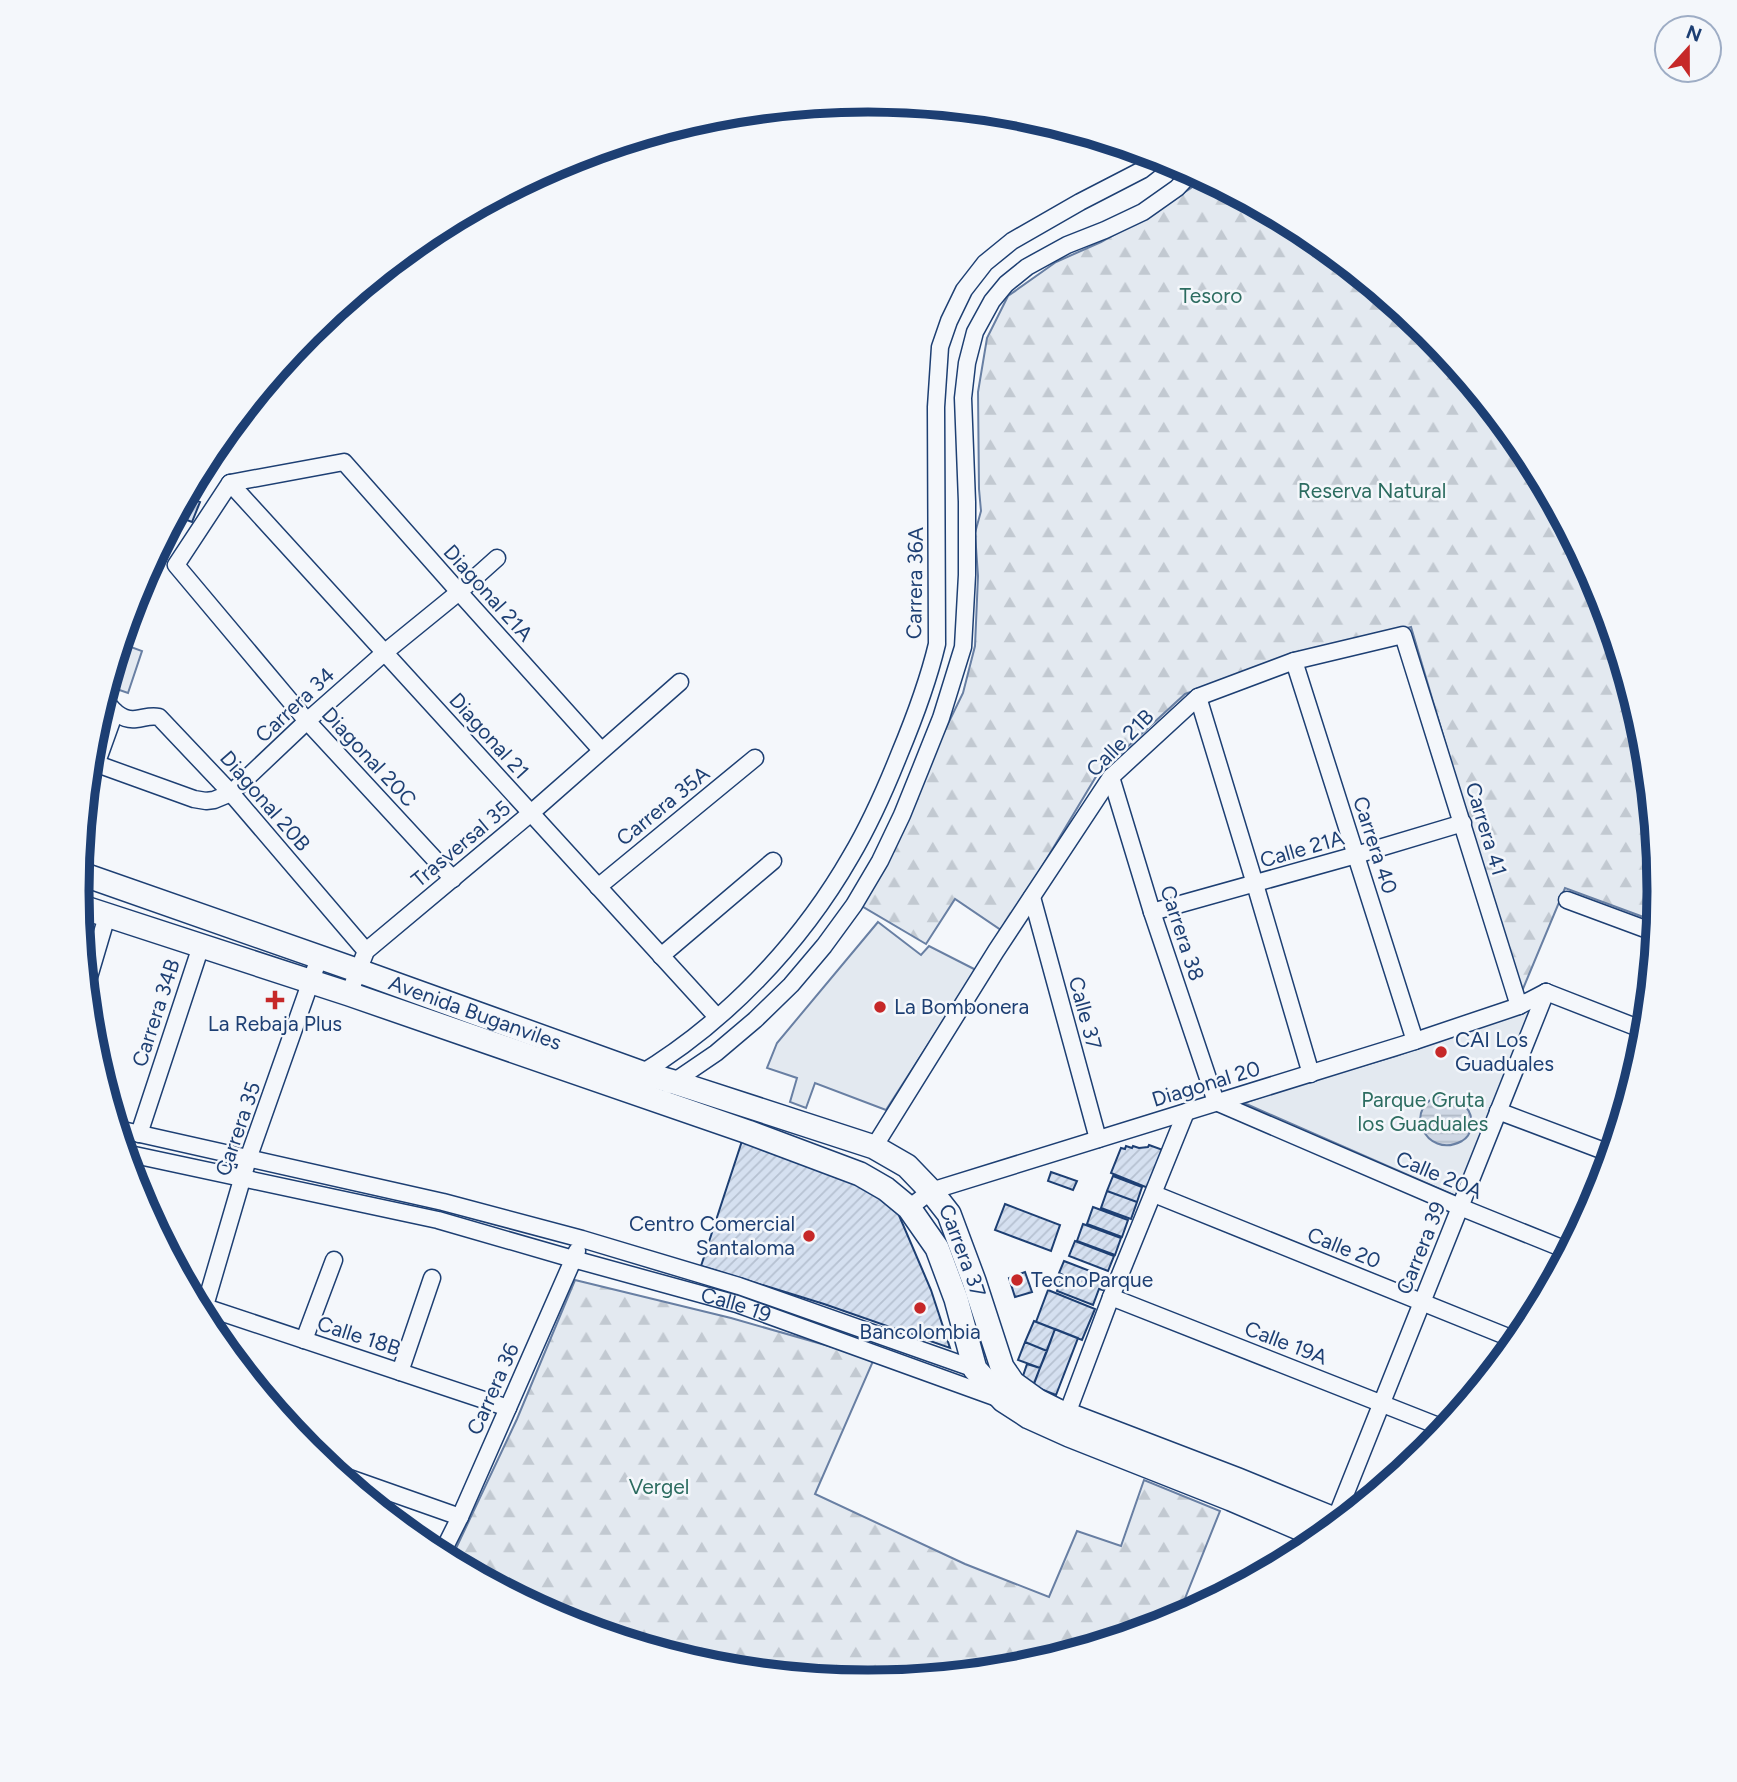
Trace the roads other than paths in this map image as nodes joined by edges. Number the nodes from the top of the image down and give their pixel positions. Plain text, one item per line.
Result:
1 (1149, 164) edge
2 (1185, 179) edge
3 (230, 484) junction
4 (497, 558) dead end
5 (458, 592) junction
6 (1403, 635) joint
7 (384, 653) junction
8 (1294, 662) junction
9 (680, 682) dead end
10 (1198, 697) junction
11 (112, 708) edge
12 (115, 712) junction
13 (307, 721) junction
14 (103, 748) edge
15 (601, 750) junction
16 (755, 758) dead end
17 (100, 765) edge
18 (1111, 777) junction
19 (231, 793) junction
20 (531, 813) junction
21 (1462, 823) junction
22 (1356, 855) junction
23 (773, 861) dead end
24 (90, 877) edge
25 (453, 879) junction
26 (1255, 884) junction
27 (598, 887) junction
28 (1032, 898) junction
29 (1567, 900) dead end
30 (90, 910) edge
31 (1152, 912) junction
32 (107, 916) junction
33 (1646, 929) edge
34 (201, 946) junction
35 (661, 956) junction
36 (318, 958) junction
37 (362, 961) junction
38 (93, 963) edge
39 (311, 982) junction
40 (1546, 992) junction
41 (349, 994) junction
42 (1519, 1006) junction
43 (717, 1017) junction
44 (1636, 1027) edge
45 (1415, 1041) junction
46 (642, 1073) junction
47 (1311, 1074) junction
48 (674, 1082) junction
49 (617, 1088) junction
50 (647, 1098) junction
51 (1216, 1102) junction
52 (1497, 1111) junction
53 (1186, 1112) junction
54 (128, 1131) edge
55 (139, 1134) junction
56 (1098, 1139) junction
57 (874, 1147) junction
58 (1602, 1150) edge
59 (136, 1155) edge
60 (248, 1159) junction
61 (860, 1174) joint
62 (243, 1178) junction
63 (931, 1191) junction
64 (1154, 1194) junction
65 (1460, 1207) junction
66 (909, 1208) junction
67 (582, 1239) junction
68 (1561, 1248) edge
69 (573, 1259) junction
70 (334, 1260) dead end
71 (432, 1278) dead end
72 (1111, 1297) junction
73 (205, 1298) edge
74 (1422, 1302) junction
75 (214, 1313) edge
76 (1507, 1337) edge
77 (304, 1340) junction
78 (975, 1369) junction
79 (400, 1372) junction
80 (1008, 1392) junction
81 (1381, 1403) junction
82 (508, 1408) junction
83 (1067, 1414) junction
84 (1436, 1425) edge
85 (361, 1482) edge
86 (1338, 1512) edge
87 (460, 1517) junction
88 (1325, 1522) edge
89 (1323, 1523) edge
90 (446, 1545) edge

1 - 43 street, Carrera 36A
2 - 48 street
3 - 5 street, Diagonal 21A
3 - 7 street, Diagonal 21
3 - 13 street, Diagonal 20C
4 - 5 street, Carrera 34
5 - 7 street, Carrera 34
5 - 15 street, Diagonal 21A
6 - 8 street, Calle 21B
6 - 21 street, Carrera 41
7 - 13 street, Carrera 34
7 - 20 street, Diagonal 21
8 - 10 street, Calle 21B
8 - 22 street, Carrera 40
9 - 15 street, Trasversal 35
10 - 18 street, Calle 21B
10 - 26 street
11 - 12 street
12 - 14 street
12 - 19 street, Diagonal 20B
13 - 19 street, Carrera 34
13 - 25 street, Diagonal 20C
15 - 20 street, Trasversal 35
16 - 27 street, Carrera 35A
17 - 19 street
18 - 28 street, Calle 21B
18 - 31 street, Carrera 38
19 - 37 street, Diagonal 20B
20 - 25 street, Trasversal 35
20 - 27 street, Diagonal 21
21 - 22 street, Calle 21A
21 - 42 street, Carrera 41
22 - 26 street, Calle 21A
22 - 45 street, Carrera 40
23 - 35 street
24 - 36 main road, Avenida Buganviles
25 - 37 street, Trasversal 35
26 - 31 street, Calle 21A
26 - 47 street
27 - 35 street, Diagonal 21
28 - 56 street, Calle 37
28 - 57 street, Calle 21B
29 - 33 street
30 - 32 main road, Avenida Buganviles
31 - 51 street, Carrera 38
32 - 34 main road, Avenida Buganviles
32 - 38 street
34 - 39 main road, Avenida Buganviles
34 - 55 street, Carrera 34B
35 - 43 street, Diagonal 21
36 - 37 main road, Avenida Buganviles
36 - 39 street, Carrera 35
37 - 41 street, Trasversal 35
37 - 46 main road, Avenida Buganviles
39 - 41 main road, Avenida Buganviles
39 - 60 street, Carrera 35
40 - 42 street
40 - 44 street
40 - 52 street, Carrera 39
41 - 49 main road, Avenida Buganviles
42 - 45 street, Diagonal 20
43 - 46 street, Carrera 36A
45 - 47 street, Diagonal 20
46 - 48 main road, Avenida Buganviles
46 - 49 street, Carrera 36A
47 - 51 street, Diagonal 20
48 - 50 street
48 - 57 main road, Avenida Buganviles
49 - 50 main road, Avenida Buganviles
50 - 61 main road, Avenida Buganviles
51 - 53 street, Diagonal 20
51 - 65 street, Calle 20A
52 - 58 street
52 - 65 street, Carrera 39
53 - 56 street, Diagonal 20
53 - 64 street
54 - 55 street, Calle 19
55 - 60 street, Calle 19
56 - 63 street, Diagonal 20
57 - 63 main road, Carrera 37
59 - 62 street, Calle 19
60 - 62 street, Carrera 35
60 - 67 street, Calle 19
61 - 66 main road, Carrera 37
62 - 69 street, Calle 19
62 - 73 street, Carrera 35
63 - 66 street, Diagonal 20
63 - 80 main road, Carrera 37
64 - 72 street
64 - 74 street, Calle 20
65 - 68 street, Calle 20A
65 - 74 street, Carrera 39
66 - 78 main road, Carrera 37
67 - 69 street, Carrera 36
67 - 78 street, Calle 19
69 - 80 street, Calle 19
69 - 82 street, Carrera 36
70 - 77 street
71 - 79 street
72 - 81 street, Calle 19A
72 - 83 street
74 - 76 street, Calle 20
74 - 81 street, Carrera 39
75 - 77 street, Calle 18B
77 - 79 street, Calle 18B
78 - 80 main road, Carrera 37
79 - 82 street, Calle 18B
80 - 83 main road, Calle 19
80 - 89 main road, Calle 19
81 - 84 street, Calle 19A
81 - 86 street, Carrera 39
82 - 87 street, Carrera 36
83 - 88 main road, Calle 19
85 - 87 street
87 - 90 street, Carrera 36

